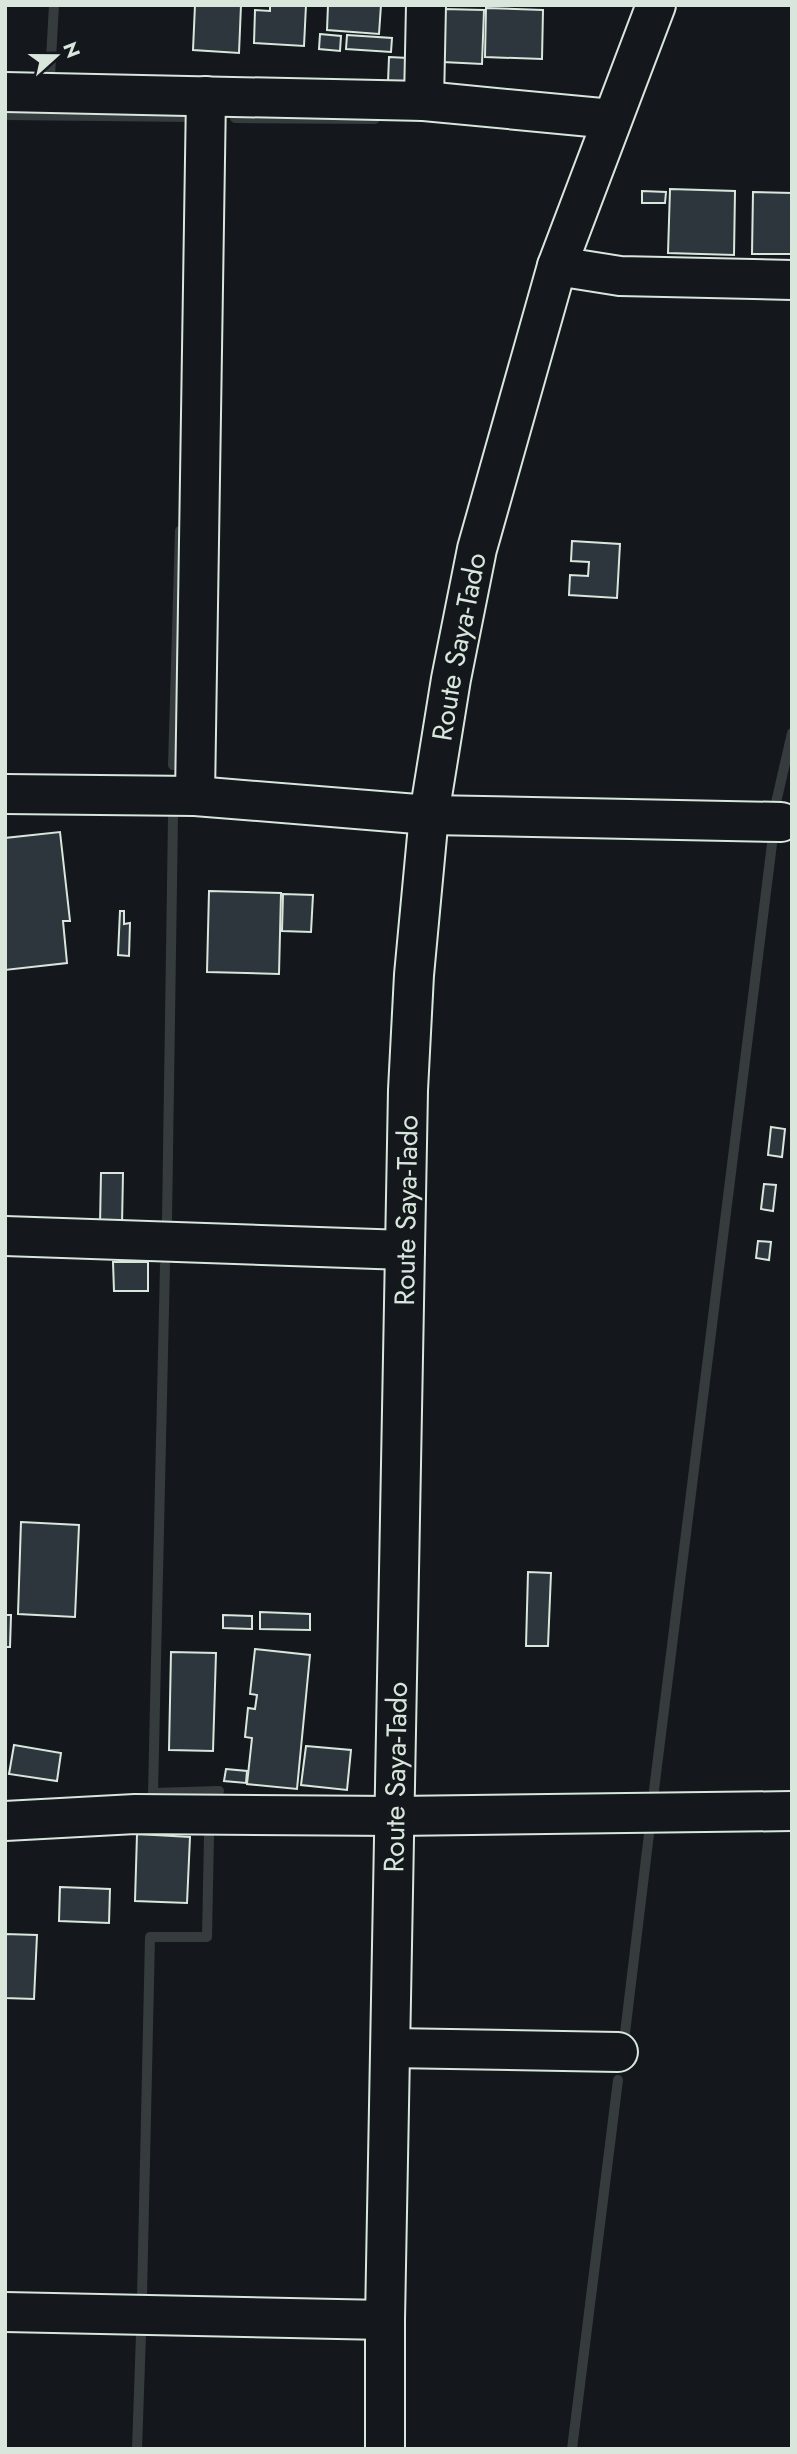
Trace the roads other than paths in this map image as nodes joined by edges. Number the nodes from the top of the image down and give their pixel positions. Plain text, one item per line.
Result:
1 (426, 5) edge
2 (656, 5) edge
3 (5, 92) edge
4 (206, 96) junction
5 (424, 101) junction
6 (612, 119) junction
7 (557, 266) junction
8 (792, 280) edge
9 (5, 794) edge
10 (195, 796) junction
11 (429, 815) junction
12 (781, 822) dead end
13 (5, 1236) edge
14 (405, 1250) junction
15 (792, 1811) edge
16 (396, 1816) junction
17 (5, 1821) edge
18 (391, 2048) junction
19 (618, 2052) dead end
20 (5, 2312) edge
21 (385, 2320) junction
22 (385, 2449) edge

1 - 5 street
2 - 6 street, Route Saya-Tado
3 - 4 street
4 - 5 street
4 - 10 street
5 - 6 street
6 - 7 street, Route Saya-Tado
7 - 8 street
7 - 11 street, Route Saya-Tado
9 - 10 street
10 - 11 street
11 - 12 street
11 - 14 street, Route Saya-Tado
13 - 14 street
14 - 16 street, Route Saya-Tado
15 - 16 street
16 - 17 street
16 - 18 street, Route Saya-Tado
18 - 19 street
18 - 21 street, Route Saya-Tado
20 - 21 street
21 - 22 street, Route Saya-Tado

